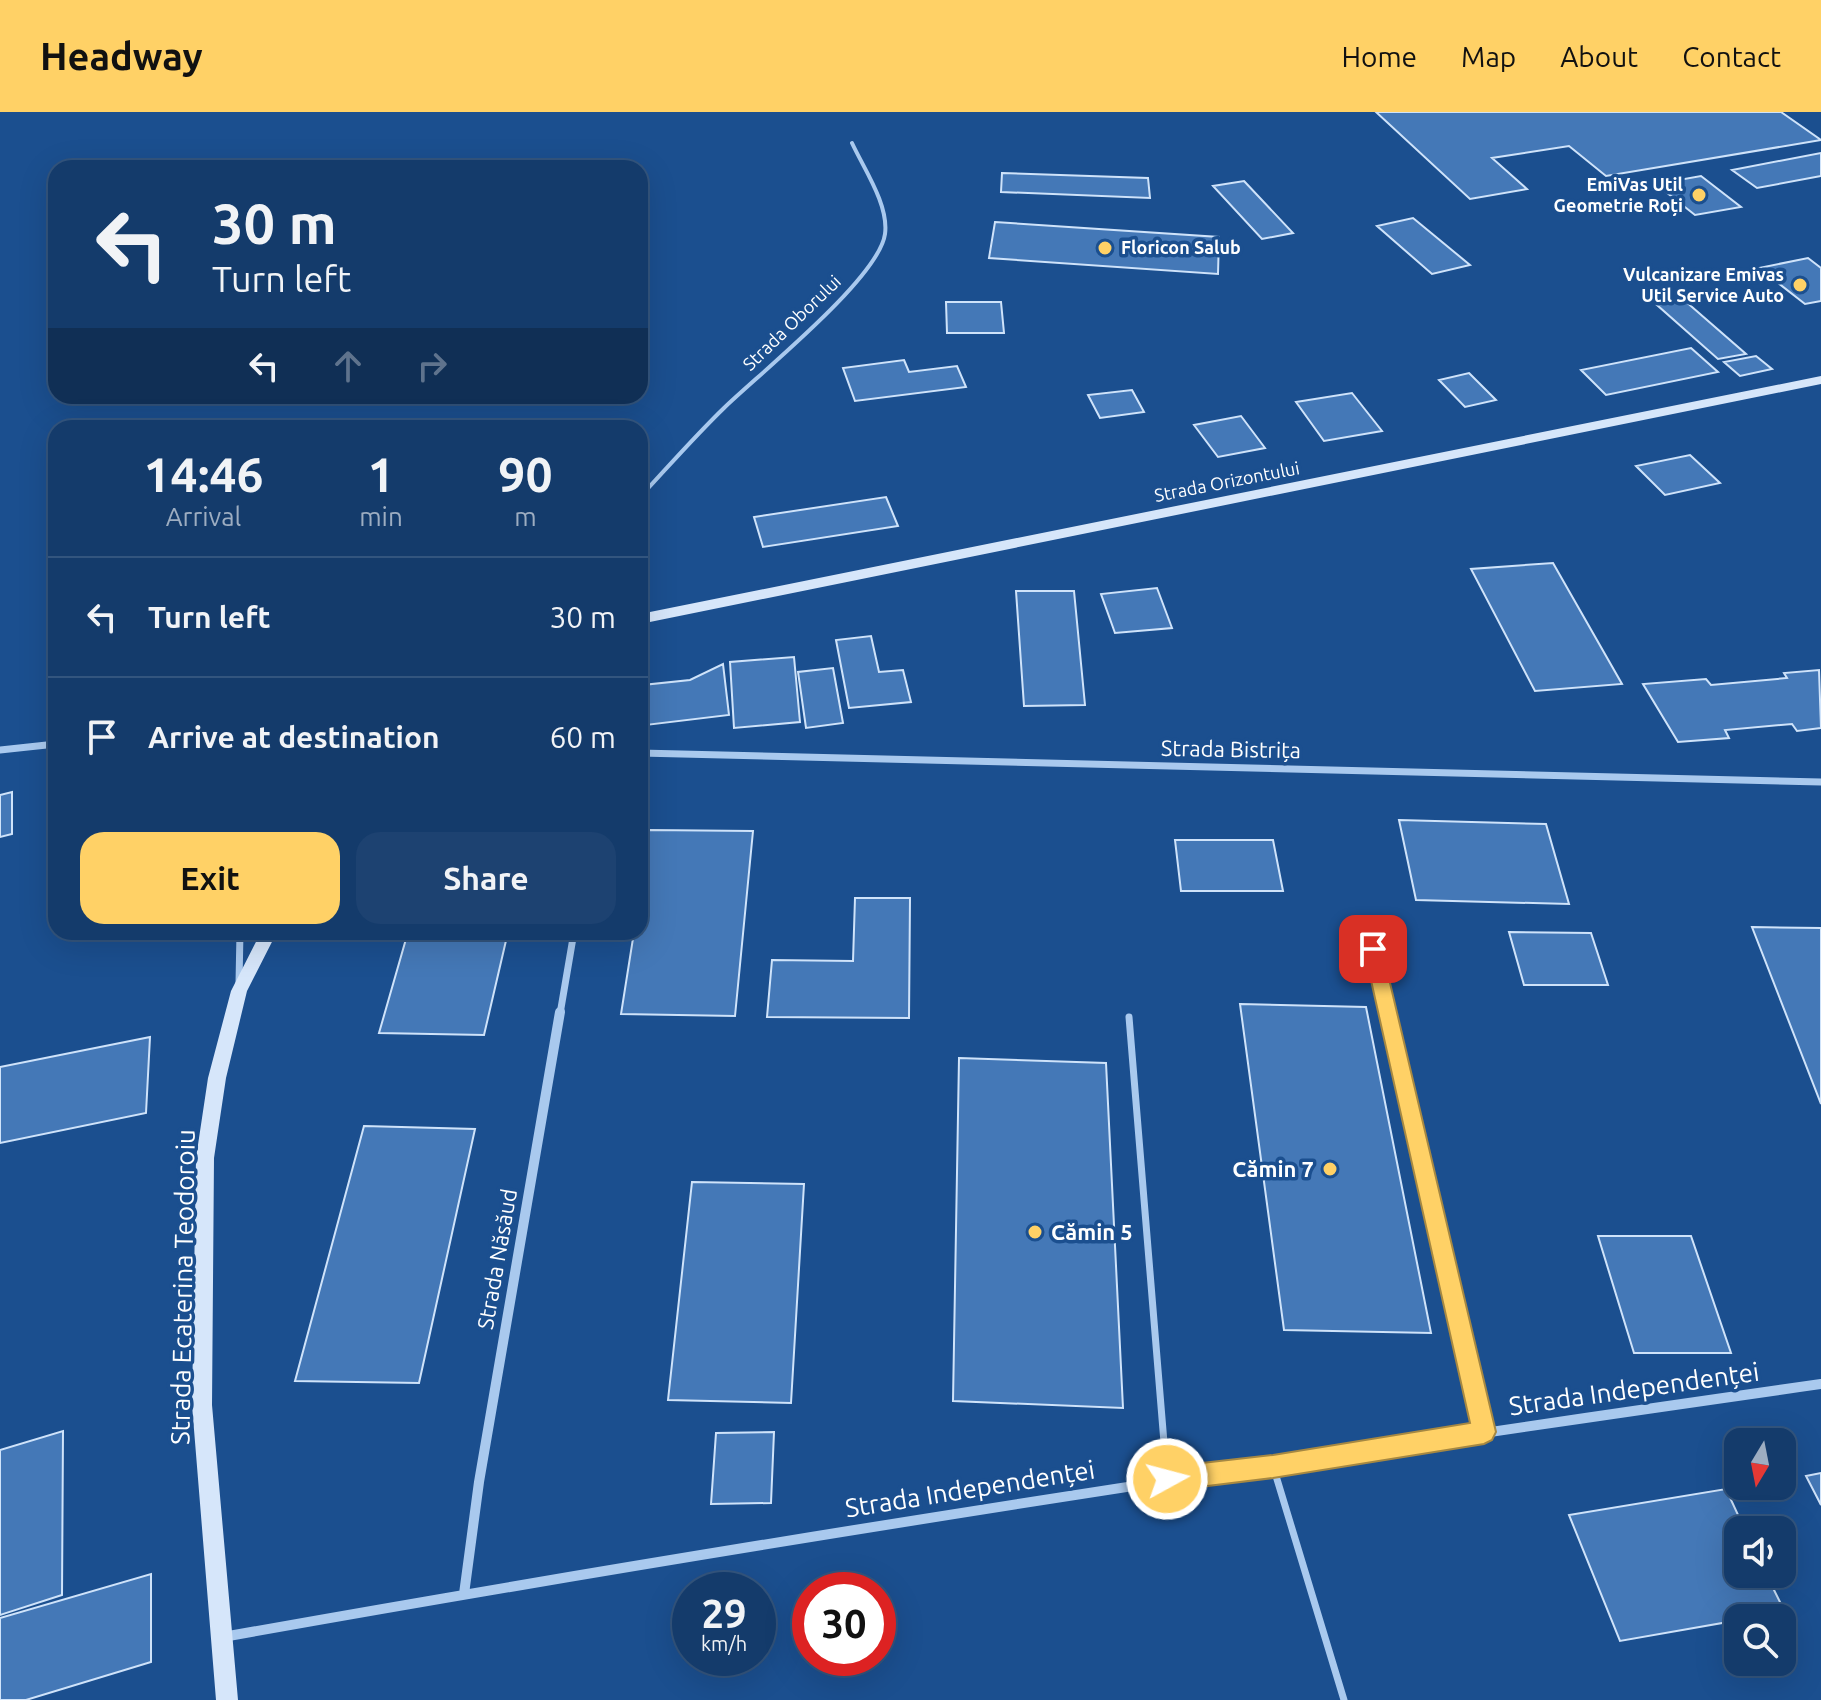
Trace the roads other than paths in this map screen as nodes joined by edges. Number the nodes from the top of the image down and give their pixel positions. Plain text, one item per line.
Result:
1 (852, 143) dead end
2 (1821, 380) edge
3 (648, 488) edge
4 (648, 617) edge
5 (48, 745) edge
6 (0, 750) edge
7 (648, 753) edge
8 (1821, 782) edge
9 (240, 940) edge
10 (265, 940) edge
11 (573, 940) edge
12 (1373, 949) dead end
13 (239, 991) junction
14 (1129, 1017) dead end
15 (1821, 1384) edge
16 (1484, 1432) junction
17 (1273, 1466) junction
18 (1167, 1479) junction
19 (464, 1594) junction
20 (222, 1637) junction
21 (227, 1700) edge
22 (1344, 1700) edge

1 - 3 lane, Strada Oborului
2 - 4 main road, Strada Orizontului
5 - 6 street
7 - 8 street, Strada Bistrița
9 - 13 street
10 - 13 main road, Strada Ecaterina Teodoroiu
11 - 19 street, Strada Năsăud
12 - 16 lane
13 - 20 main road, Strada Ecaterina Teodoroiu
14 - 18 lane
15 - 16 street, Strada Independenței
16 - 17 street, Strada Independenței
17 - 18 street, Strada Independenței
17 - 22 lane
18 - 19 street, Strada Independenței
19 - 20 street, Strada Independenței
20 - 21 main road, Strada Ecaterina Teodoroiu

